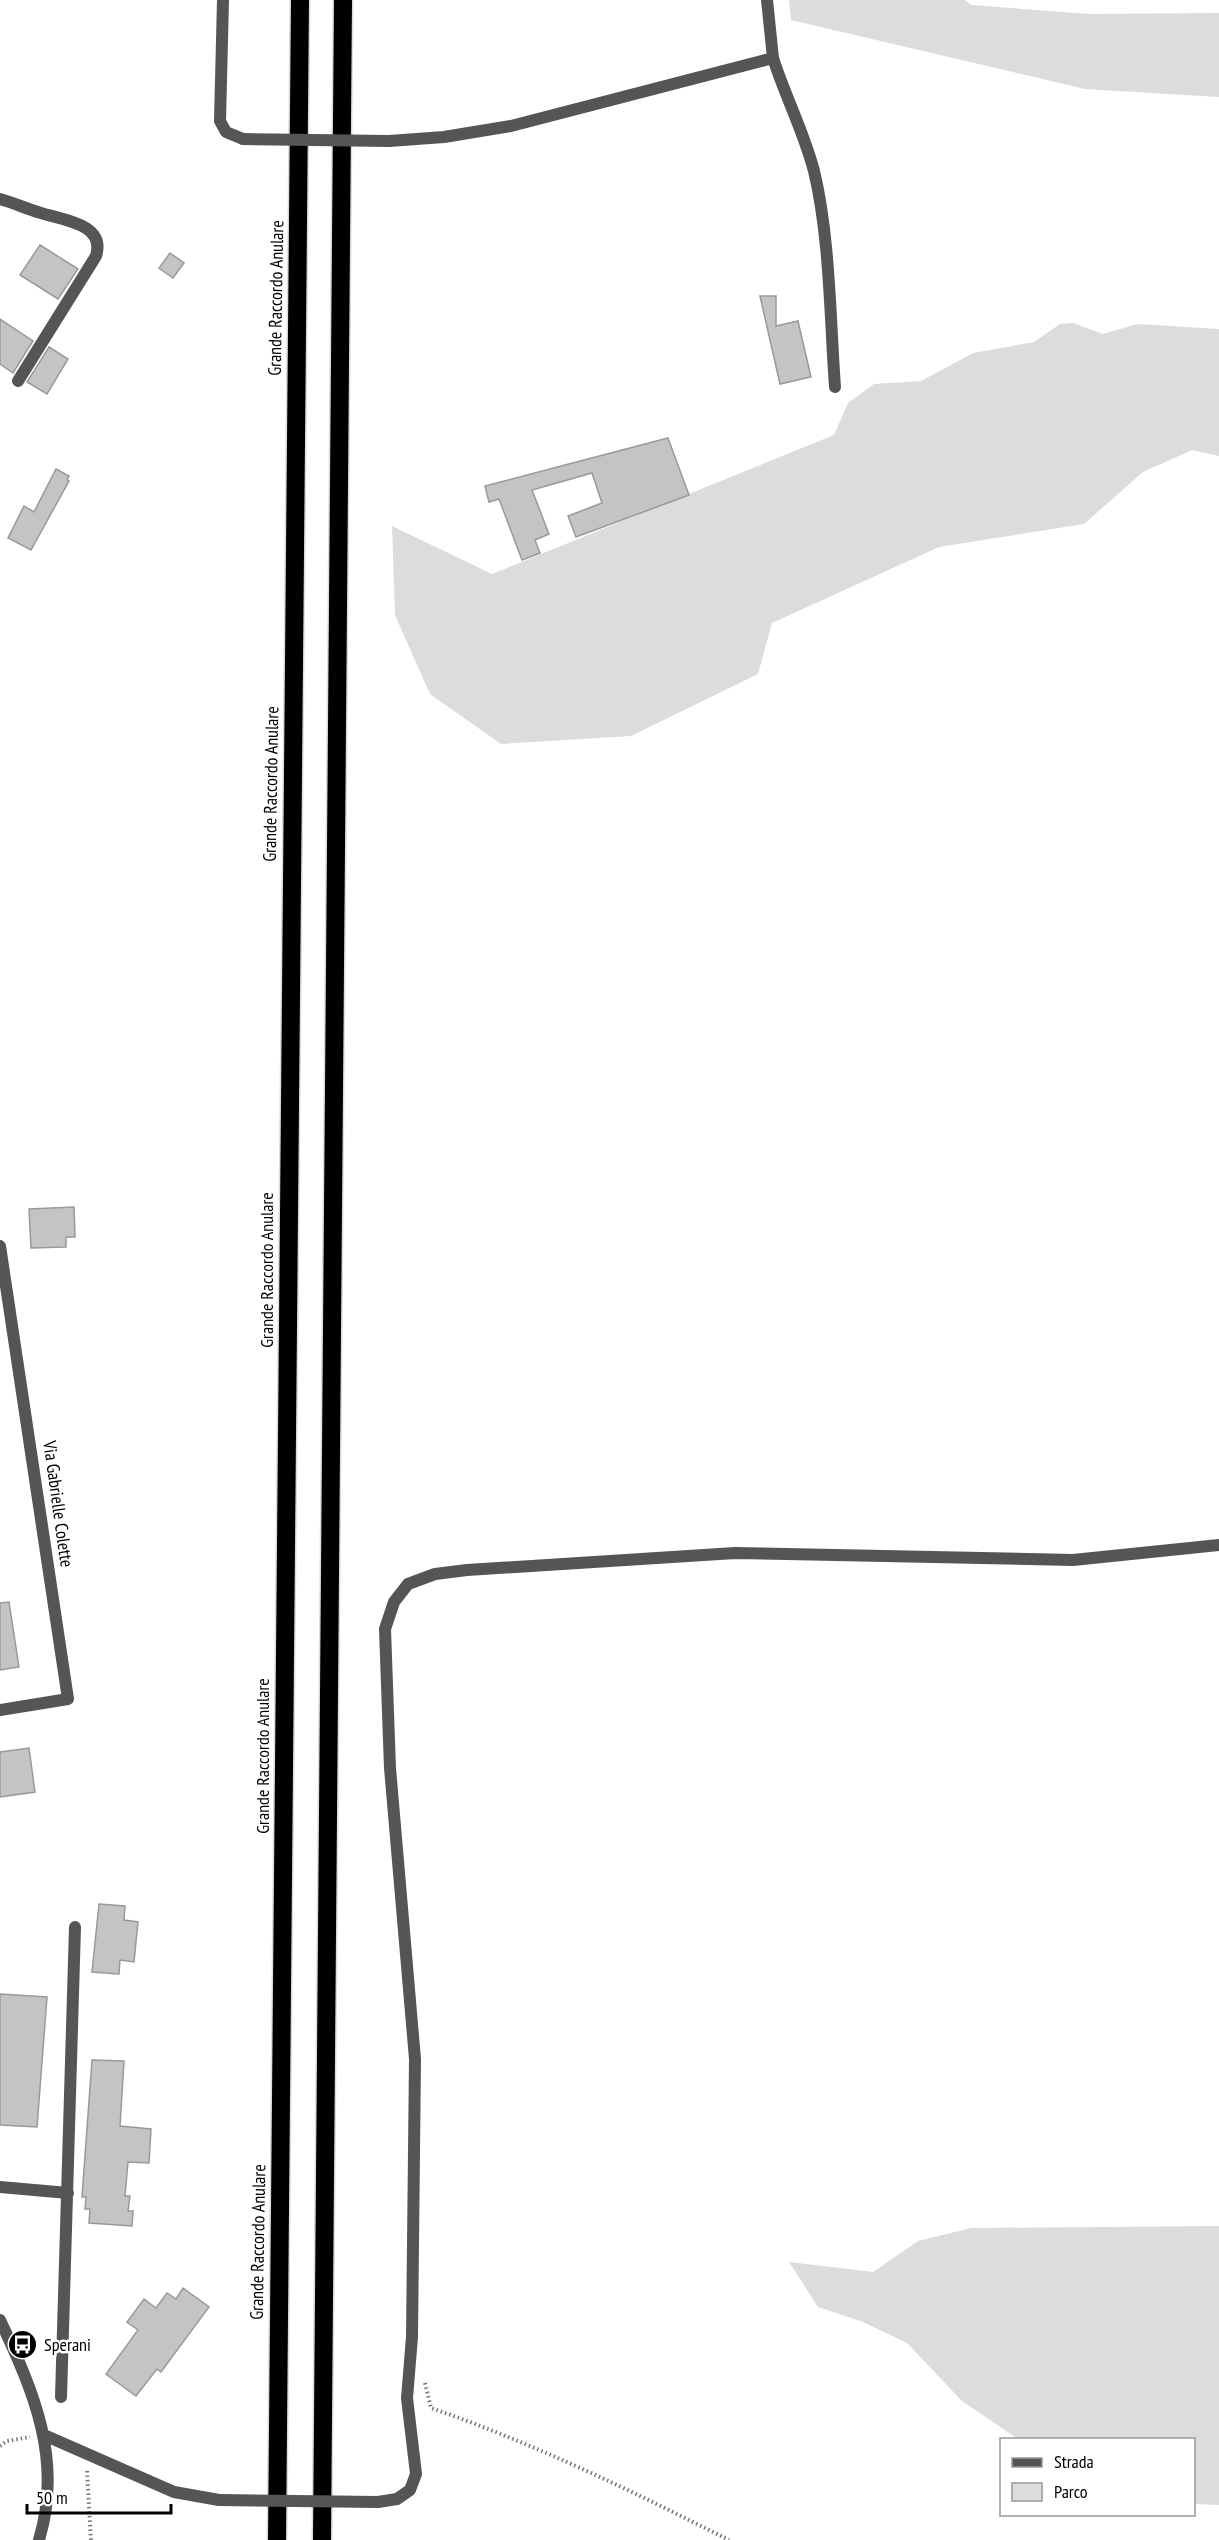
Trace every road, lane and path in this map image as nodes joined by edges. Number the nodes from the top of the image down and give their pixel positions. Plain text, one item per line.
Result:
1 (223, 0) edge
2 (300, 0) edge
3 (343, 0) edge
4 (767, 0) edge
5 (773, 58) junction
6 (0, 199) edge
7 (18, 381) dead end
8 (835, 387) dead end
9 (0, 1246) edge
10 (1219, 1545) edge
11 (0, 1710) edge
12 (75, 1927) dead end
13 (0, 2187) edge
14 (68, 2193) junction
15 (0, 2319) edge
16 (424, 2375) dead end
17 (61, 2397) dead end
18 (44, 2435) junction
19 (0, 2446) edge
20 (86, 2452) junction
21 (39, 2540) edge
22 (91, 2540) edge
23 (277, 2540) edge
24 (322, 2540) edge
25 (729, 2540) edge

1 - 5 street, bridge
2 - 23 highway, Grande Raccordo Anulare
3 - 24 highway
4 - 5 street
5 - 8 street
6 - 7 street
9 - 11 street, Via Gabrielle Colette
10 - 20 street, bridge
12 - 14 street
13 - 14 street
14 - 17 street
15 - 18 street
16 - 25 path
18 - 19 path
18 - 20 street
18 - 21 street
20 - 22 path

